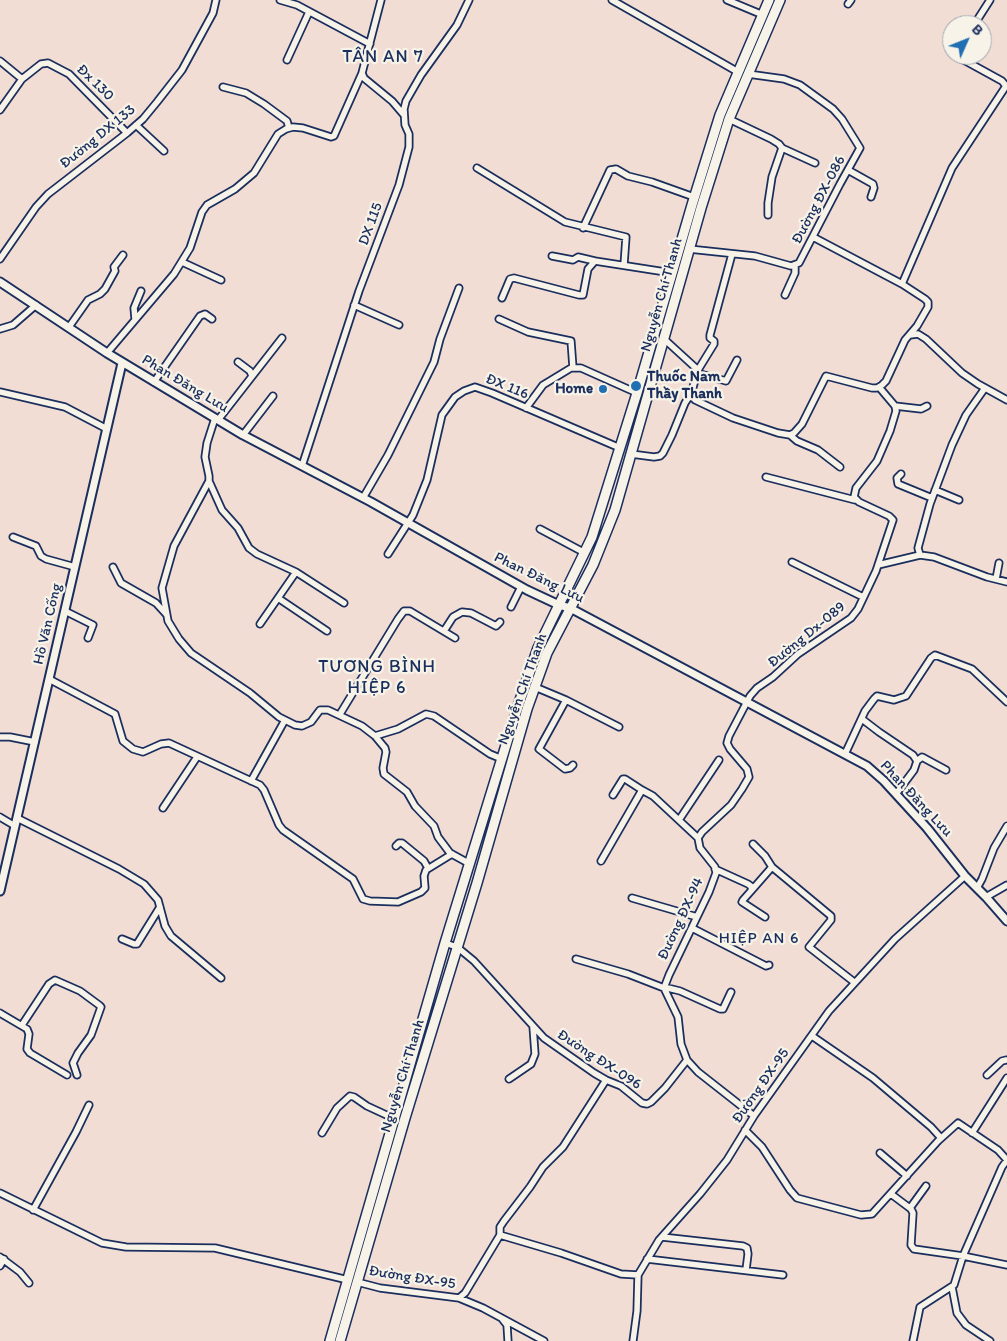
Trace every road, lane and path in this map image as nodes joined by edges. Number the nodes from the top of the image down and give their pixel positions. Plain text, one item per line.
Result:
1 (216, 0) edge
2 (280, 0) edge
3 (381, 0) edge
4 (468, 0) edge
5 (612, 0) edge
6 (727, 0) edge
7 (770, 0) edge
8 (780, 0) edge
9 (990, 0) edge
10 (310, 12) junction
11 (763, 15) junction
12 (980, 15) edge
13 (370, 44) junction
14 (286, 60) dead end
15 (0, 61) edge
16 (973, 65) edge
17 (738, 72) junction
18 (362, 73) junction
19 (748, 74) junction
20 (22, 79) junction
21 (223, 88) dead end
22 (0, 110) edge
23 (405, 115) junction
24 (724, 117) junction
25 (136, 126) junction
26 (289, 128) junction
27 (127, 133) junction
28 (782, 148) junction
29 (164, 151) dead end
30 (815, 163) dead end
31 (477, 168) dead end
32 (848, 170) junction
33 (694, 197) junction
34 (871, 197) dead end
35 (768, 215) dead end
36 (584, 228) junction
37 (813, 237) junction
38 (689, 249) junction
39 (732, 254) junction
40 (123, 255) dead end
41 (552, 256) dead end
42 (0, 259) edge
43 (595, 261) junction
44 (182, 262) junction
45 (795, 265) junction
46 (624, 266) junction
47 (672, 273) junction
48 (221, 280) dead end
49 (0, 282) edge
50 (902, 284) junction
51 (459, 288) dead end
52 (141, 291) dead end
53 (785, 294) dead end
54 (502, 298) dead end
55 (36, 305) junction
56 (354, 306) junction
57 (135, 319) junction
58 (212, 319) dead end
59 (498, 319) dead end
60 (399, 325) dead end
61 (69, 327) junction
62 (0, 329) edge
63 (910, 335) junction
64 (653, 336) junction
65 (282, 338) dead end
66 (663, 338) junction
67 (106, 353) junction
68 (737, 360) dead end
69 (122, 362) junction
70 (238, 362) dead end
71 (572, 368) junction
72 (698, 372) junction
73 (252, 376) junction
74 (154, 382) junction
75 (879, 387) junction
76 (986, 388) junction
77 (0, 392) edge
78 (637, 393) junction
79 (691, 394) junction
80 (272, 396) dead end
81 (1007, 400) edge
82 (895, 406) junction
83 (926, 406) dead end
84 (526, 408) junction
85 (216, 419) junction
86 (107, 429) junction
87 (243, 435) junction
88 (790, 435) junction
89 (620, 448) junction
90 (631, 454) junction
91 (302, 466) junction
92 (840, 467) dead end
93 (901, 474) dead end
94 (766, 477) dead end
95 (208, 481) junction
96 (935, 490) junction
97 (363, 498) junction
98 (932, 498) junction
99 (959, 500) dead end
100 (858, 501) junction
101 (408, 524) junction
102 (540, 529) dead end
103 (13, 537) dead end
104 (585, 553) junction
105 (388, 554) dead end
106 (920, 555) junction
107 (792, 562) dead end
108 (999, 563) dead end
109 (878, 565) junction
110 (75, 567) junction
111 (113, 567) dead end
112 (296, 572) junction
113 (996, 579) junction
114 (1007, 582) edge
115 (521, 587) junction
116 (863, 597) junction
117 (278, 598) junction
118 (344, 603) dead end
119 (559, 605) junction
120 (511, 607) dead end
121 (570, 608) junction
122 (65, 611) junction
123 (166, 614) junction
124 (500, 622) dead end
125 (260, 624) dead end
126 (327, 631) dead end
127 (444, 631) junction
128 (88, 638) dead end
129 (455, 638) dead end
130 (49, 680) junction
131 (535, 687) junction
132 (566, 700) junction
133 (747, 702) junction
134 (1007, 702) edge
135 (340, 714) junction
136 (862, 719) junction
137 (285, 720) junction
138 (619, 727) dead end
139 (375, 736) junction
140 (0, 737) edge
141 (35, 742) junction
142 (845, 754) junction
143 (197, 757) junction
144 (502, 759) junction
145 (719, 760) dead end
146 (917, 761) junction
147 (512, 762) junction
148 (573, 765) dead end
149 (946, 770) dead end
150 (251, 781) junction
151 (642, 790) junction
152 (896, 794) junction
153 (613, 795) dead end
154 (164, 808) dead end
155 (0, 817) edge
156 (679, 820) junction
157 (16, 822) junction
158 (1007, 826) edge
159 (698, 838) junction
160 (753, 844) dead end
161 (396, 846) dead end
162 (452, 854) junction
163 (601, 861) dead end
164 (470, 864) junction
165 (772, 867) junction
166 (428, 868) junction
167 (715, 869) junction
168 (965, 876) junction
169 (1007, 885) edge
170 (977, 888) junction
171 (0, 891) edge
172 (751, 892) junction
173 (986, 897) junction
174 (632, 898) dead end
175 (160, 907) junction
176 (697, 917) junction
177 (765, 917) dead end
178 (1007, 921) edge
179 (692, 928) junction
180 (122, 939) dead end
181 (445, 943) junction
182 (457, 947) junction
183 (576, 958) dead end
184 (769, 965) dead end
185 (221, 978) dead end
186 (854, 982) junction
187 (664, 987) junction
188 (731, 992) dead end
189 (0, 1013) edge
190 (22, 1025) junction
191 (533, 1027) junction
192 (812, 1036) junction
193 (687, 1060) junction
194 (1007, 1060) edge
195 (67, 1075) dead end
196 (77, 1075) dead end
197 (987, 1076) dead end
198 (509, 1078) dead end
199 (1007, 1078) edge
200 (606, 1080) junction
201 (89, 1105) dead end
202 (754, 1116) junction
203 (395, 1118) junction
204 (745, 1130) junction
205 (322, 1133) dead end
206 (972, 1133) junction
207 (941, 1138) junction
208 (880, 1153) dead end
209 (907, 1176) junction
210 (926, 1186) dead end
211 (0, 1193) edge
212 (891, 1194) junction
213 (910, 1208) junction
214 (32, 1210) junction
215 (500, 1235) junction
216 (662, 1237) junction
217 (963, 1256) junction
218 (2, 1258) edge
219 (647, 1259) junction
220 (1007, 1265) edge
221 (0, 1266) edge
222 (746, 1270) junction
223 (638, 1274) junction
224 (783, 1275) dead end
225 (352, 1281) junction
226 (28, 1282) dead end
227 (952, 1287) junction
228 (460, 1298) junction
229 (502, 1319) junction
230 (330, 1341) edge
231 (340, 1341) edge
232 (508, 1341) edge
233 (544, 1341) edge
234 (633, 1341) edge
235 (913, 1341) edge
236 (990, 1341) edge

1 - 25 street, Đường DX 133
2 - 10 street
3 - 13 street
4 - 23 street, DX 115
5 - 17 street
6 - 11 street
7 - 11 main road, Nguyễn Chí Thanh
8 - 19 main road, Nguyễn Chí Thanh
9 - 12 street
10 - 13 street
10 - 14 street
11 - 17 main road, Nguyễn Chí Thanh
13 - 18 street
15 - 20 street
16 - 50 street
17 - 24 main road, Nguyễn Chí Thanh
18 - 23 street
18 - 26 street
19 - 24 main road, Nguyễn Chí Thanh
19 - 32 street, Đường ĐX-086
20 - 22 street, Đx 130
20 - 27 street, Đx 130
21 - 26 street
23 - 56 street, DX 115
24 - 28 street
24 - 33 main road, Nguyễn Chí Thanh
24 - 38 main road, Nguyễn Chí Thanh
25 - 27 street, Đường DX 133
25 - 29 street
26 - 44 street
27 - 42 street, Đường DX 133
28 - 30 street
28 - 35 street
31 - 36 street
32 - 34 street
32 - 37 street, Đường ĐX-086
33 - 36 street
33 - 47 main road, Nguyễn Chí Thanh
36 - 46 street
37 - 45 street, Đường ĐX-086
37 - 50 street
38 - 39 street, Đường ĐX-086
38 - 66 main road, Nguyễn Chí Thanh
39 - 45 street, Đường ĐX-086
39 - 72 street
40 - 61 street
41 - 43 street
43 - 46 street
43 - 54 street
44 - 48 street
44 - 57 street
45 - 53 street
46 - 47 street
47 - 64 main road, Nguyễn Chí Thanh
49 - 55 street, Phan Đăng Lưu
50 - 63 street
51 - 97 street
52 - 57 street
55 - 61 street, Phan Đăng Lưu
55 - 62 street
56 - 60 street
56 - 91 street, DX 115
57 - 67 street
58 - 74 street
59 - 71 street
61 - 67 street, Phan Đăng Lưu
63 - 75 street
63 - 76 street
64 - 66 main road
64 - 78 main road, Nguyễn Chí Thanh
65 - 73 street
66 - 72 street
66 - 90 main road, Nguyễn Chí Thanh
67 - 69 street, Phan Đăng Lưu
68 - 72 street
69 - 74 street, Phan Đăng Lưu
69 - 86 street, Hồ Văn Cống
70 - 73 street
71 - 78 street
71 - 84 street
72 - 79 street
73 - 85 street
74 - 85 street, Phan Đăng Lưu
75 - 82 street
75 - 88 street
76 - 81 street
76 - 96 street
77 - 86 street
78 - 89 main road, Nguyễn Chí Thanh
79 - 88 street
79 - 90 street
80 - 87 street
82 - 83 street
82 - 100 street
84 - 89 street, ĐX 116
84 - 101 street, ĐX 116
85 - 87 street, Phan Đăng Lưu
85 - 95 street
86 - 110 street, Hồ Văn Cống
87 - 91 street, Phan Đăng Lưu
88 - 92 street
89 - 104 main road, Nguyễn Chí Thanh
90 - 121 main road, Nguyễn Chí Thanh
91 - 97 street, Phan Đăng Lưu
93 - 98 street
94 - 100 street
95 - 112 street
95 - 123 street
96 - 98 street
96 - 99 street
97 - 101 street, Phan Đăng Lưu
98 - 106 street
100 - 109 street, Đường Dx-089
101 - 105 street, ĐX 116
101 - 115 street, Phan Đăng Lưu
102 - 104 street
103 - 110 street
104 - 119 main road, Nguyễn Chí Thanh
106 - 109 street
106 - 113 street
107 - 116 street
108 - 113 street
109 - 116 street, Đường Dx-089
110 - 122 street, Hồ Văn Cống
111 - 123 street
112 - 117 street
112 - 118 street
113 - 114 street
115 - 119 street, Phan Đăng Lưu
115 - 120 street
116 - 133 street, Đường Dx-089
117 - 125 street
117 - 126 street
119 - 121 street, Phan Đăng Lưu
119 - 144 main road, Nguyễn Chí Thanh
121 - 131 main road, Nguyễn Chí Thanh
121 - 133 street, Phan Đăng Lưu
122 - 128 street
122 - 130 street, Hồ Văn Cống
123 - 137 street
124 - 127 street
127 - 129 street
127 - 135 street
130 - 141 street, Hồ Văn Cống
130 - 143 street
131 - 132 street
131 - 147 main road, Nguyễn Chí Thanh
132 - 138 street
132 - 148 street
133 - 142 street, Phan Đăng Lưu
133 - 159 street
134 - 136 street
135 - 137 street
135 - 139 street
136 - 142 street
136 - 146 street
137 - 150 street
139 - 144 street
139 - 162 street
140 - 141 street
141 - 157 street, Hồ Văn Cống
142 - 152 street, Phan Đăng Lưu
143 - 150 street
143 - 154 street
144 - 147 main road
144 - 164 main road, Nguyễn Chí Thanh
145 - 156 street
146 - 149 street
146 - 152 street
147 - 182 main road, Nguyễn Chí Thanh
150 - 166 street
151 - 153 street
151 - 156 street
151 - 163 street
152 - 168 street, Phan Đăng Lưu
155 - 157 street
156 - 159 street
157 - 171 street, Hồ Văn Cống
157 - 175 street
158 - 170 street
159 - 167 street, Đường ĐX-94
160 - 165 street
161 - 166 street
162 - 164 street
162 - 166 street
164 - 181 main road, Nguyễn Chí Thanh
165 - 172 street
165 - 186 street
167 - 172 street
167 - 176 street, Đường ĐX-94
168 - 170 street, Phan Đăng Lưu
168 - 186 street, Đường ĐX-95
169 - 173 street
170 - 173 street, Phan Đăng Lưu
172 - 177 street
173 - 178 street, Phan Đăng Lưu
174 - 176 street
175 - 180 street
175 - 185 street
176 - 179 street, Đường ĐX-94
179 - 184 street
179 - 187 street, Đường ĐX-94
181 - 182 street
181 - 203 main road, Nguyễn Chí Thanh
182 - 191 street, Đường ĐX-096
182 - 225 main road, Nguyễn Chí Thanh
183 - 187 street
186 - 192 street, Đường ĐX-95
187 - 188 street
187 - 193 street
189 - 190 street
190 - 195 street
190 - 196 street
191 - 198 street
191 - 200 street, Đường ĐX-096
192 - 202 street, Đường ĐX-95
192 - 207 street
193 - 200 street, Đường ĐX-096
193 - 202 street
194 - 197 street
199 - 206 street
200 - 215 street
201 - 214 street
202 - 204 street, Đường ĐX-95
203 - 205 street
203 - 225 main road, Nguyễn Chí Thanh
204 - 212 street
204 - 216 street, Đường ĐX-95
206 - 207 street
206 - 217 street
207 - 209 street
208 - 209 street
209 - 212 street
210 - 213 street
211 - 214 street, Đường ĐX-95
212 - 213 street
213 - 217 street
214 - 225 street, Đường ĐX-95
215 - 223 street
215 - 228 street
216 - 219 street, Đường ĐX-95
216 - 222 street
217 - 220 street
217 - 227 street
218 - 221 street
218 - 226 street
219 - 222 street
219 - 223 street, Đường ĐX-95
222 - 224 street
223 - 234 street, Đường ĐX-95
225 - 228 street, Đường ĐX-95
225 - 230 main road, Nguyễn Chí Thanh
225 - 231 main road, Nguyễn Chí Thanh
227 - 235 street
227 - 236 street
228 - 229 street, Đường ĐX-95
229 - 232 street
229 - 233 street, Đường ĐX-95

